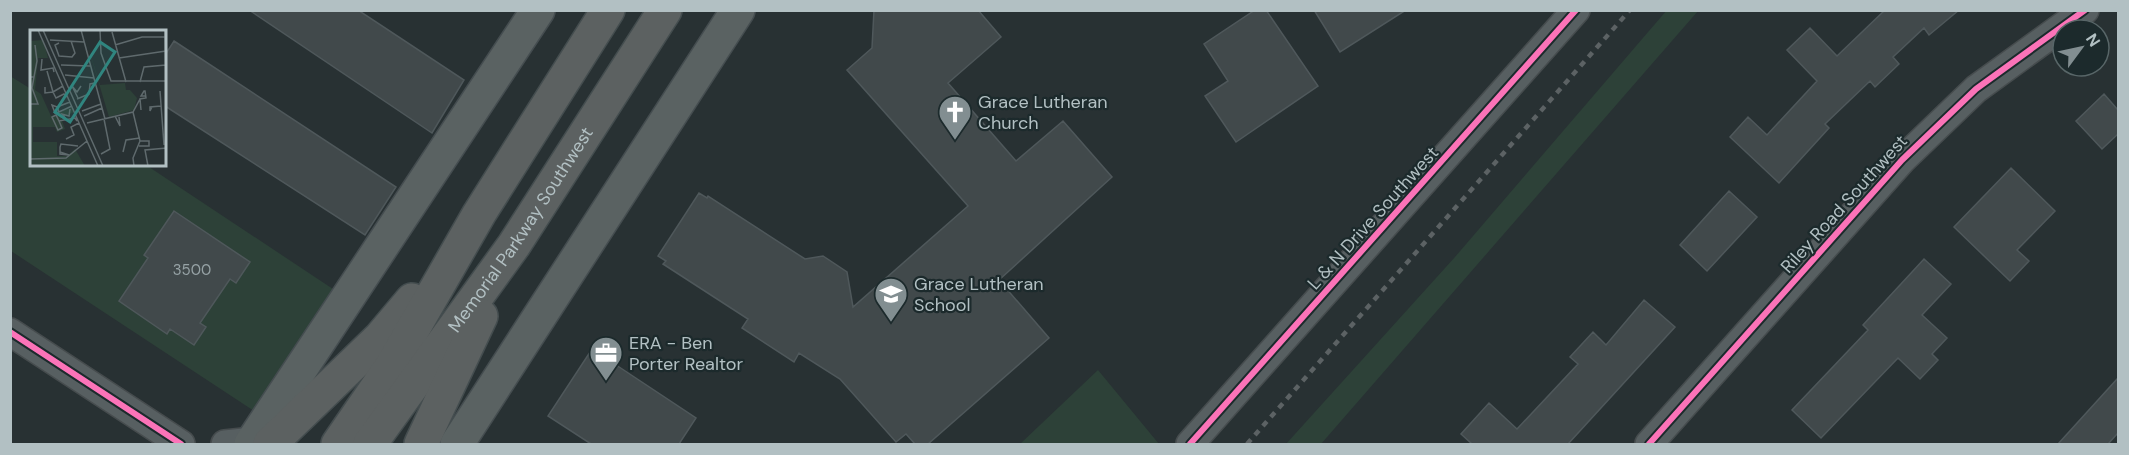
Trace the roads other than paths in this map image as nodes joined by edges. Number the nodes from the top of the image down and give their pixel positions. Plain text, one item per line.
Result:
1 (538, 10) edge
2 (608, 10) edge
3 (665, 10) edge
4 (738, 10) edge
5 (1576, 10) edge
6 (2085, 10) edge
7 (467, 235) junction
8 (514, 245) junction
9 (10, 332) edge
10 (181, 444) edge
11 (250, 444) edge
12 (338, 444) edge
13 (370, 444) edge
14 (421, 444) edge
15 (457, 444) edge
16 (1190, 444) edge
17 (1649, 444) edge

1 - 11 main road
2 - 7 highway, Memorial Parkway Southwest
3 - 8 highway, Memorial Parkway Southwest
4 - 15 main road
5 - 16 street, L & N Drive Southwest
6 - 17 street, Riley Road Southwest
7 - 11 highway
7 - 12 highway, Memorial Parkway Southwest
8 - 13 highway, Memorial Parkway Southwest
8 - 14 highway
9 - 10 street

